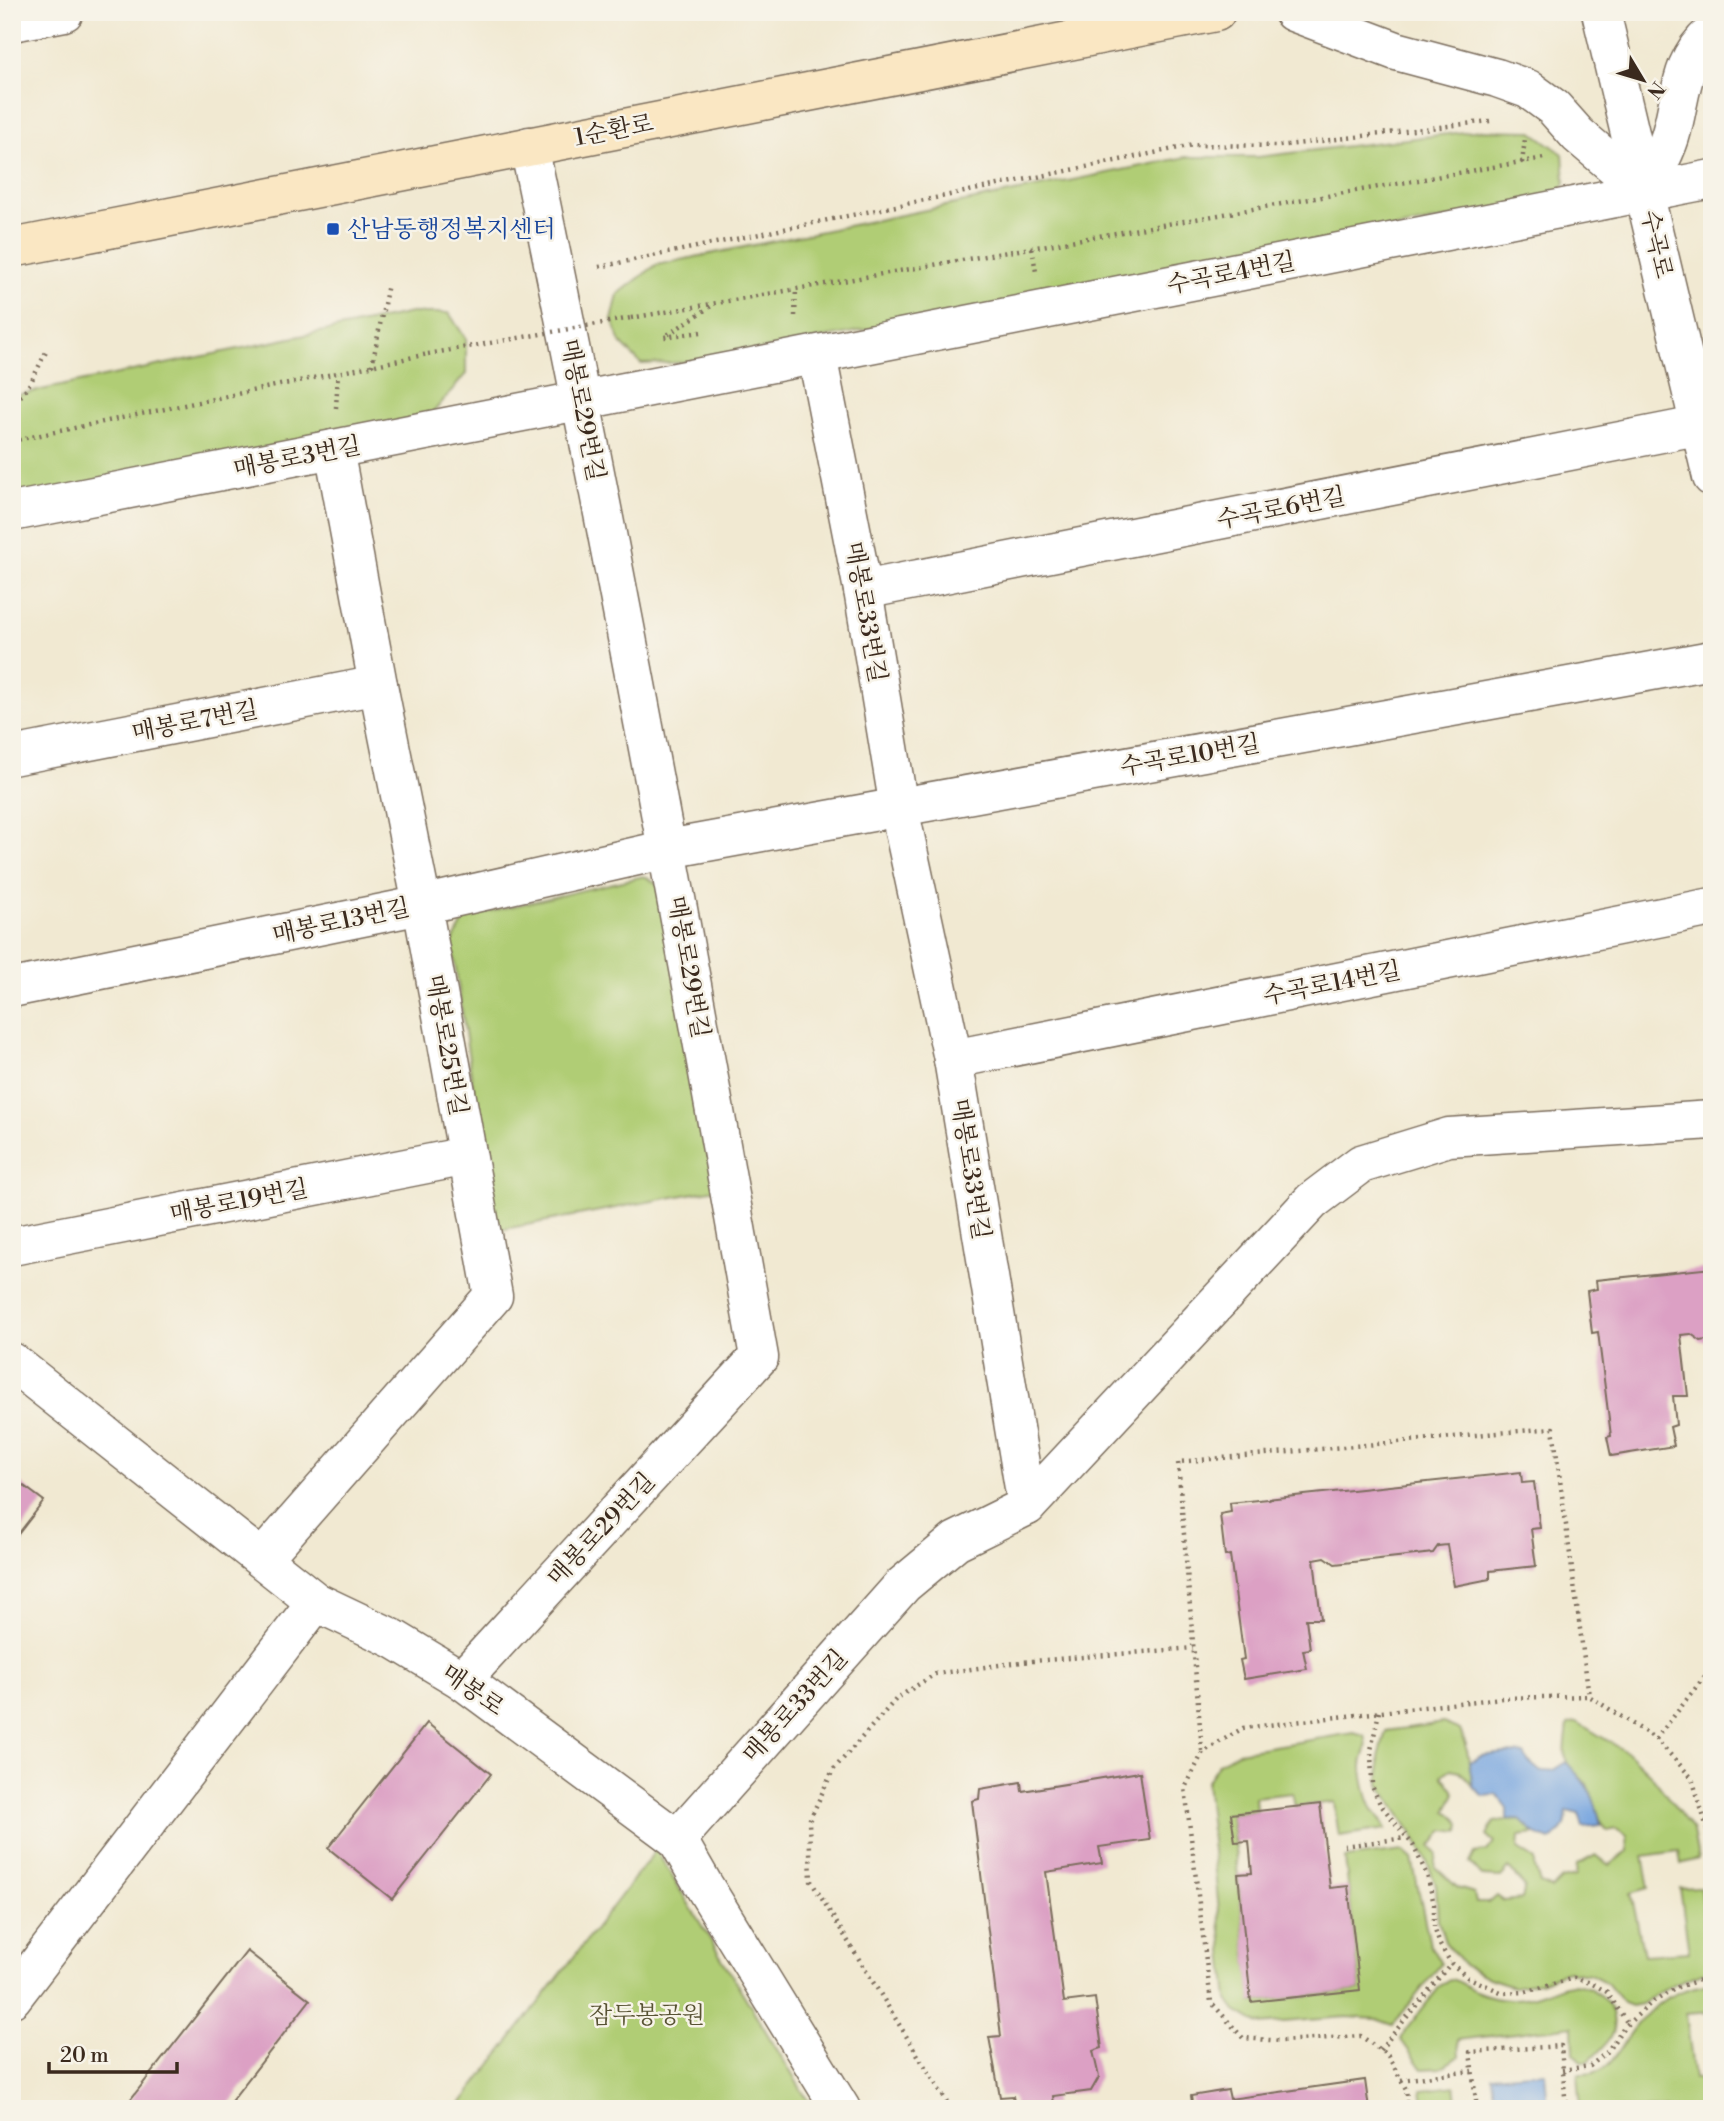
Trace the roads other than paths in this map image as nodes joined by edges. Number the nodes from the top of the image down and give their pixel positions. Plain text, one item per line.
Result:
1 (64, 12) edge
2 (1216, 12) edge
3 (1293, 12) edge
4 (1601, 12) edge
5 (21, 18) edge
6 (1712, 33) edge
7 (529, 146) junction
8 (1712, 178) edge
9 (1644, 192) junction
10 (12, 248) edge
11 (817, 355) junction
12 (582, 401) junction
13 (1706, 424) edge
14 (334, 449) junction
15 (1712, 477) edge
16 (12, 512) edge
17 (863, 590) junction
18 (1712, 660) edge
19 (378, 685) junction
20 (12, 756) edge
21 (899, 808) junction
22 (668, 849) junction
23 (422, 905) junction
24 (1712, 907) edge
25 (12, 988) edge
26 (953, 1059) junction
27 (1712, 1120) edge
28 (467, 1156) junction
29 (12, 1246) edge
30 (12, 1362) edge
31 (1027, 1506) junction
32 (262, 1559) junction
33 (316, 1602) junction
34 (462, 1680) junction
35 (677, 1839) junction
36 (12, 1998) edge
37 (841, 2109) edge

1 - 5 street
2 - 7 main road, 1순환로
3 - 9 street
4 - 9 street, 수곡로
6 - 9 street
7 - 10 main road, 1순환로
7 - 12 street, 매봉로29번길
8 - 9 street, 수곡로4번길
9 - 11 street, 수곡로4번길
9 - 13 street, 수곡로
11 - 12 street, 수곡로4번길
11 - 17 street, 매봉로33번길
12 - 14 street, 매봉로3번길
12 - 22 street, 매봉로29번길
13 - 15 street, 수곡로
13 - 17 street, 수곡로6번길
14 - 16 street, 매봉로3번길
14 - 19 street, 매봉로25번길
17 - 21 street, 매봉로33번길
18 - 21 street, 수곡로10번길
19 - 20 street, 매봉로7번길
19 - 23 street, 매봉로25번길
21 - 22 street, 수곡로10번길
21 - 26 street, 매봉로33번길
22 - 23 street, 매봉로13번길
22 - 34 street, 매봉로29번길
23 - 25 street, 매봉로13번길
23 - 28 street, 매봉로25번길
24 - 26 street, 수곡로14번길
26 - 31 street, 매봉로33번길
27 - 31 street
28 - 29 street, 매봉로19번길
28 - 32 street, 매봉로25번길
30 - 32 street, 매봉로
31 - 35 street, 매봉로33번길
32 - 33 street, 매봉로
33 - 34 street, 매봉로
33 - 36 street
34 - 35 street, 매봉로
35 - 37 street, 매봉로

